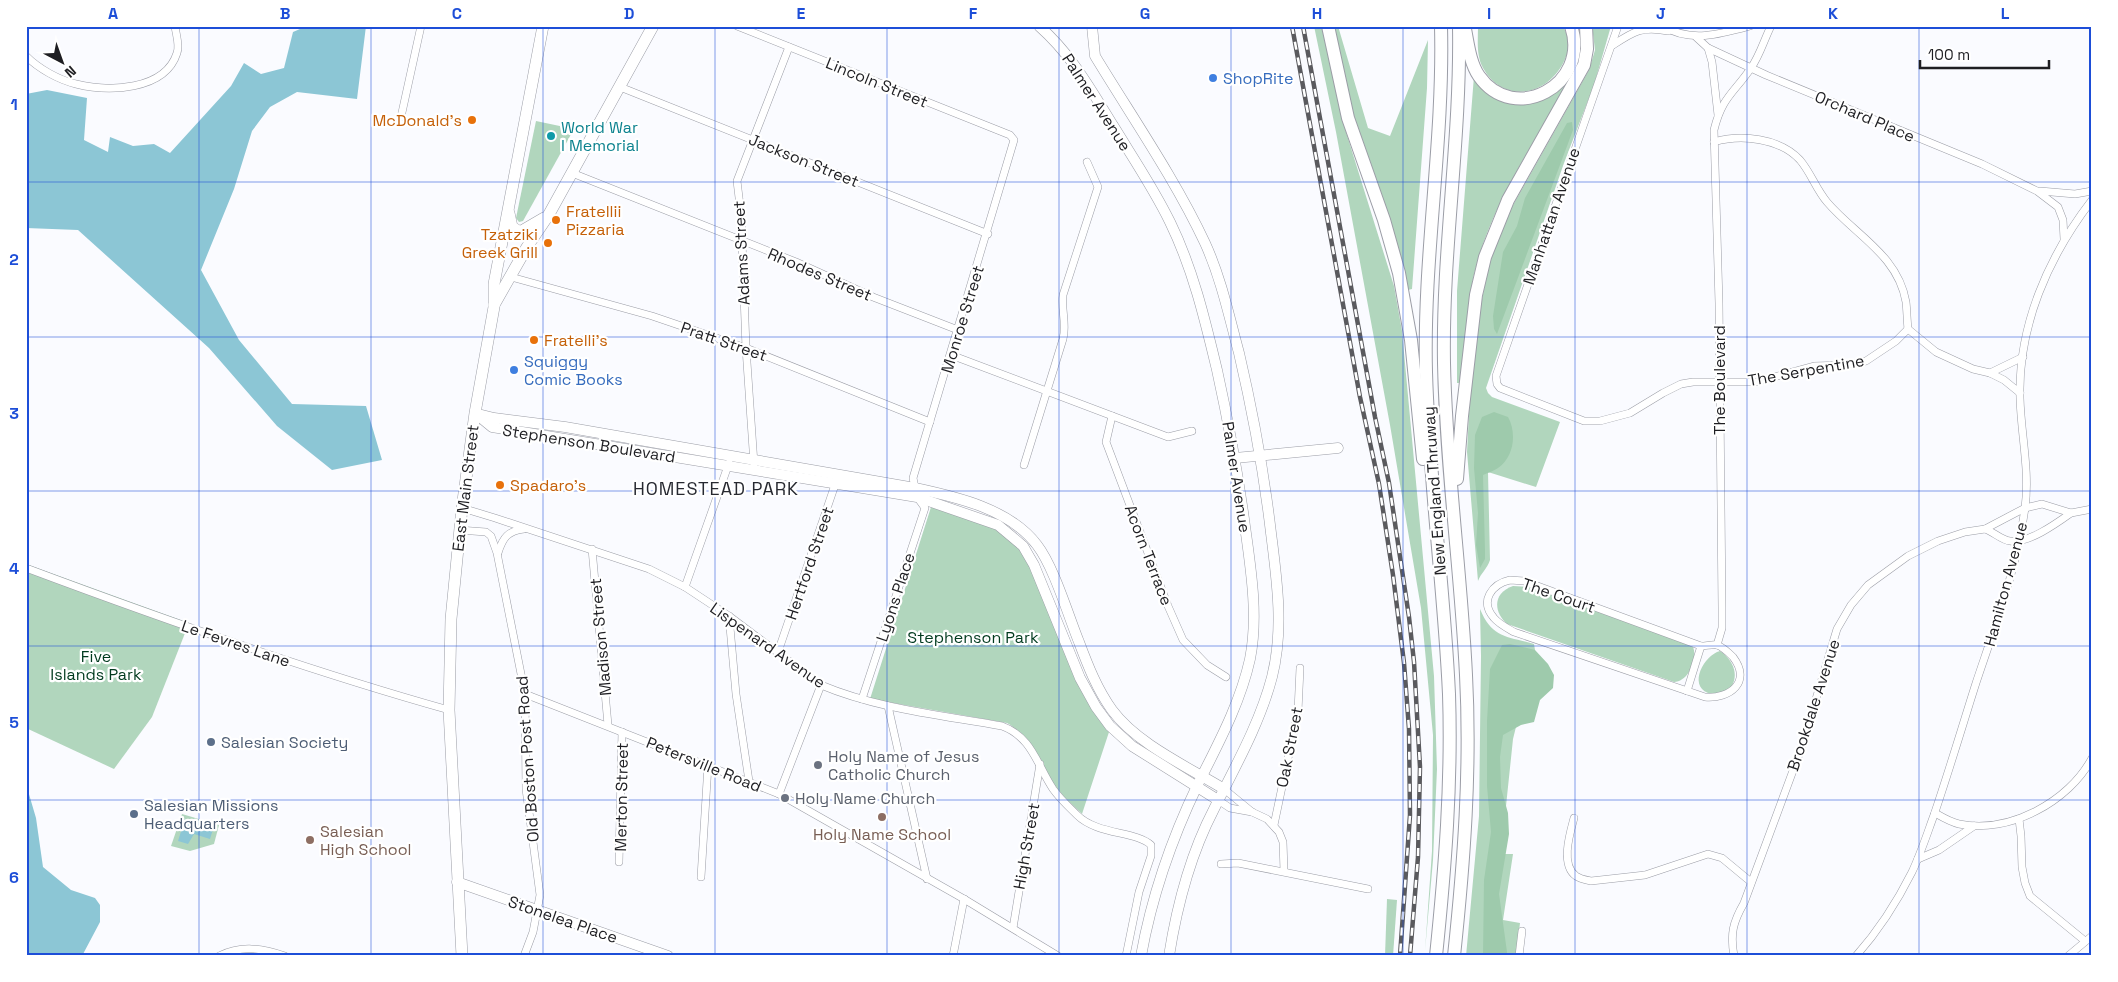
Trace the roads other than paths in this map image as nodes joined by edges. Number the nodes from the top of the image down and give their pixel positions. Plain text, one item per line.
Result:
1 (176, 26) edge
2 (421, 26) edge
3 (543, 26) edge
4 (653, 26) edge
5 (737, 26) edge
6 (1039, 26) edge
7 (1092, 26) edge
8 (1328, 26) edge
9 (1442, 26) edge
10 (1459, 26) edge
11 (1464, 26) edge
12 (1571, 26) edge
13 (1586, 26) edge
14 (1618, 26) edge
15 (1663, 26) edge
16 (1750, 26) edge
17 (1771, 26) edge
18 (1671, 31) junction
19 (1696, 37) junction
20 (1613, 45) junction
21 (789, 47) junction
22 (1708, 48) junction
23 (26, 56) edge
24 (1752, 68) junction
25 (620, 87) junction
26 (1718, 115) junction
27 (401, 117) dead end
28 (753, 139) junction
29 (1014, 140) joint
30 (1714, 142) junction
31 (1088, 162) dead end
32 (572, 173) junction
33 (2037, 191) junction
34 (2092, 191) edge
35 (2092, 200) edge
36 (508, 206) junction
37 (548, 216) junction
38 (988, 234) junction
39 (2064, 239) junction
40 (742, 242) junction
41 (511, 277) junction
42 (494, 307) junction
43 (1908, 329) junction
44 (958, 330) junction
45 (746, 348) junction
46 (951, 355) junction
47 (2023, 357) junction
48 (1990, 372) junction
49 (1720, 383) junction
50 (1500, 388) joint
51 (1047, 391) junction
52 (2020, 393) junction
53 (475, 413) junction
54 (1112, 416) junction
55 (930, 422) junction
56 (1192, 431) dead end
57 (1338, 448) dead end
58 (1260, 456) junction
59 (1235, 458) junction
60 (730, 461) junction
61 (754, 465) junction
62 (1024, 465) dead end
63 (838, 479) junction
64 (916, 492) junction
65 (462, 508) junction
66 (2025, 508) junction
67 (2092, 508) edge
68 (1435, 510) junction
69 (2071, 513) junction
70 (1454, 518) junction
71 (524, 529) junction
72 (1985, 529) junction
73 (459, 530) junction
74 (2020, 542) junction
75 (592, 549) junction
76 (498, 553) junction
77 (26, 568) edge
78 (685, 587) junction
79 (729, 616) junction
80 (1717, 645) junction
81 (1701, 646) junction
82 (778, 652) junction
83 (1300, 668) dead end
84 (1226, 677) dead end
85 (821, 685) junction
86 (1687, 691) junction
87 (525, 694) junction
88 (862, 699) junction
89 (888, 706) junction
90 (449, 710) junction
91 (608, 725) junction
92 (622, 732) junction
93 (2092, 758) edge
94 (1040, 764) junction
95 (708, 765) junction
96 (1202, 776) junction
97 (749, 782) junction
98 (1197, 786) junction
99 (1224, 789) junction
100 (779, 794) junction
101 (1218, 800) junction
102 (1252, 812) junction
103 (1935, 813) junction
104 (1574, 818) dead end
105 (2019, 819) junction
106 (1274, 825) junction
107 (1975, 826) junction
108 (1918, 859) junction
109 (619, 862) dead end
110 (1221, 864) dead end
111 (1284, 871) junction
112 (701, 877) dead end
113 (927, 879) junction
114 (457, 882) junction
115 (1750, 882) junction
116 (1368, 889) dead end
117 (964, 899) junction
118 (1179, 906) junction
119 (538, 911) junction
120 (1013, 928) junction
121 (1522, 931) dead end
122 (2088, 938) edge
123 (219, 956) edge
124 (285, 956) edge
125 (462, 956) edge
126 (524, 956) edge
127 (668, 956) edge
128 (954, 956) edge
129 (1058, 956) edge
130 (1126, 956) edge
131 (1141, 956) edge
132 (1162, 956) edge
133 (1170, 956) edge
134 (1436, 956) edge
135 (1454, 956) edge
136 (1519, 956) edge
137 (1734, 956) edge
138 (1856, 956) edge
139 (2068, 956) edge

1 - 23 street
2 - 27 street
3 - 36 main road, East Main Street
4 - 25 main road
5 - 21 street, Lincoln Street
6 - 59 street, Palmer Avenue
7 - 58 street, Palmer Avenue
8 - 68 highway
9 - 68 highway, New England Thruway
10 - 70 highway, New England Thruway
11 - 12 highway
13 - 70 highway
14 - 20 street, Manhattan Avenue
15 - 18 street
16 - 19 street
17 - 24 street, The Boulevard
18 - 19 street
18 - 20 street
19 - 22 street, Orchard Place
20 - 50 street, Manhattan Avenue
21 - 28 street, Adams Street
21 - 29 street, Lincoln Street
22 - 24 street, Orchard Place
22 - 26 street, The Boulevard
24 - 26 street, The Boulevard
24 - 33 street, Orchard Place
25 - 28 street, Jackson Street
25 - 32 main road
26 - 30 street, The Boulevard
28 - 38 street, Jackson Street
28 - 40 street, Adams Street
29 - 38 street, Monroe Street
30 - 43 street
30 - 49 street, The Boulevard
31 - 51 street
32 - 37 main road
32 - 40 street, Rhodes Street
33 - 34 street, Orchard Place
33 - 39 street, Orchard Place
35 - 39 street, Hamilton Avenue
36 - 37 main road
36 - 42 main road, East Main Street
37 - 41 main road
38 - 44 street, Monroe Street
39 - 47 street, Hamilton Avenue
40 - 44 street, Rhodes Street
40 - 45 street, Adams Street
41 - 42 main road
41 - 45 street, Pratt Street
42 - 53 main road, East Main Street
43 - 48 street
43 - 49 street, The Serpentine
44 - 46 street, Monroe Street
45 - 55 street, Pratt Street
45 - 61 street, Adams Street
46 - 51 street
46 - 55 street, Monroe Street
47 - 48 street
47 - 52 street, Hamilton Avenue
48 - 52 street
49 - 50 street, The Serpentine
49 - 80 street, The Boulevard
51 - 54 street
51 - 62 street
52 - 66 street, Hamilton Avenue
53 - 60 street, Stephenson Boulevard
53 - 65 main road, East Main Street
54 - 56 street
54 - 84 street, Acorn Terrace
55 - 64 street, Monroe Street
57 - 58 street
58 - 59 street
58 - 99 street, Palmer Avenue
59 - 96 street, Palmer Avenue
60 - 61 street, Stephenson Boulevard
60 - 78 street
61 - 63 street, Stephenson Boulevard
63 - 64 street, Stephenson Boulevard
63 - 82 street, Hertford Street
64 - 88 street, Lyons Place
64 - 96 street, Stephenson Boulevard
64 - 98 street, Stephenson Boulevard
65 - 71 street, Lispenard Avenue
65 - 73 main road, East Main Street
66 - 69 street, Brookdale Avenue
66 - 72 street, Brookdale Avenue
66 - 74 street, Hamilton Avenue
67 - 69 street
68 - 134 highway, New England Thruway
69 - 74 street
70 - 135 highway, New England Thruway
71 - 75 street, Lispenard Avenue
71 - 76 street
72 - 74 street
72 - 115 street, Brookdale Avenue
73 - 76 street, Old Boston Post Road
73 - 90 main road, East Main Street
74 - 103 street, Hamilton Avenue
75 - 78 street, Lispenard Avenue
75 - 91 street, Madison Street
76 - 87 street, Old Boston Post Road
77 - 90 street, Le Fevres Lane
78 - 79 street, Lispenard Avenue
79 - 82 street, Lispenard Avenue
79 - 97 street
80 - 81 street, The Court
80 - 86 street, The Court
81 - 86 street
81 - 86 street, The Court
82 - 85 street, Lispenard Avenue
83 - 106 street, Oak Street
85 - 88 street, Lispenard Avenue
85 - 100 street
87 - 91 street, Petersville Road
87 - 119 street, Old Boston Post Road
88 - 89 street, Lispenard Avenue
89 - 94 street, Lispenard Avenue
89 - 113 street
90 - 114 main road, East Main Street
91 - 92 street, Petersville Road
92 - 95 street, Petersville Road
92 - 109 street, Merton Street
93 - 105 street
94 - 120 street, High Street
94 - 130 street, Lispenard Avenue
95 - 97 street, Petersville Road
95 - 112 street
96 - 98 street, Palmer Avenue
96 - 99 street, Stephenson Boulevard
97 - 100 street, Petersville Road
98 - 101 street, Stephenson Boulevard
98 - 131 street, Palmer Avenue
99 - 101 street, Palmer Avenue
99 - 102 street, Stephenson Boulevard
100 - 113 street, Petersville Road
101 - 102 street, Stephenson Boulevard
101 - 118 street, Palmer Avenue
102 - 106 street, Stephenson Boulevard
103 - 107 street
103 - 108 street, Hamilton Avenue
104 - 115 street
105 - 107 street
105 - 122 street
106 - 111 street
107 - 108 street
108 - 138 street, Hamilton Avenue
110 - 111 street
111 - 116 street
113 - 117 street, Petersville Road
114 - 119 street, Stonelea Place
114 - 125 main road, East Main Street
115 - 137 street, Brookdale Avenue
117 - 120 street, Petersville Road
117 - 128 street
118 - 132 street, Palmer Avenue
118 - 133 street, Palmer Avenue
119 - 126 street, Old Boston Post Road
119 - 127 street, Stonelea Place
120 - 129 street, Petersville Road
121 - 136 street
122 - 139 street
123 - 124 street

